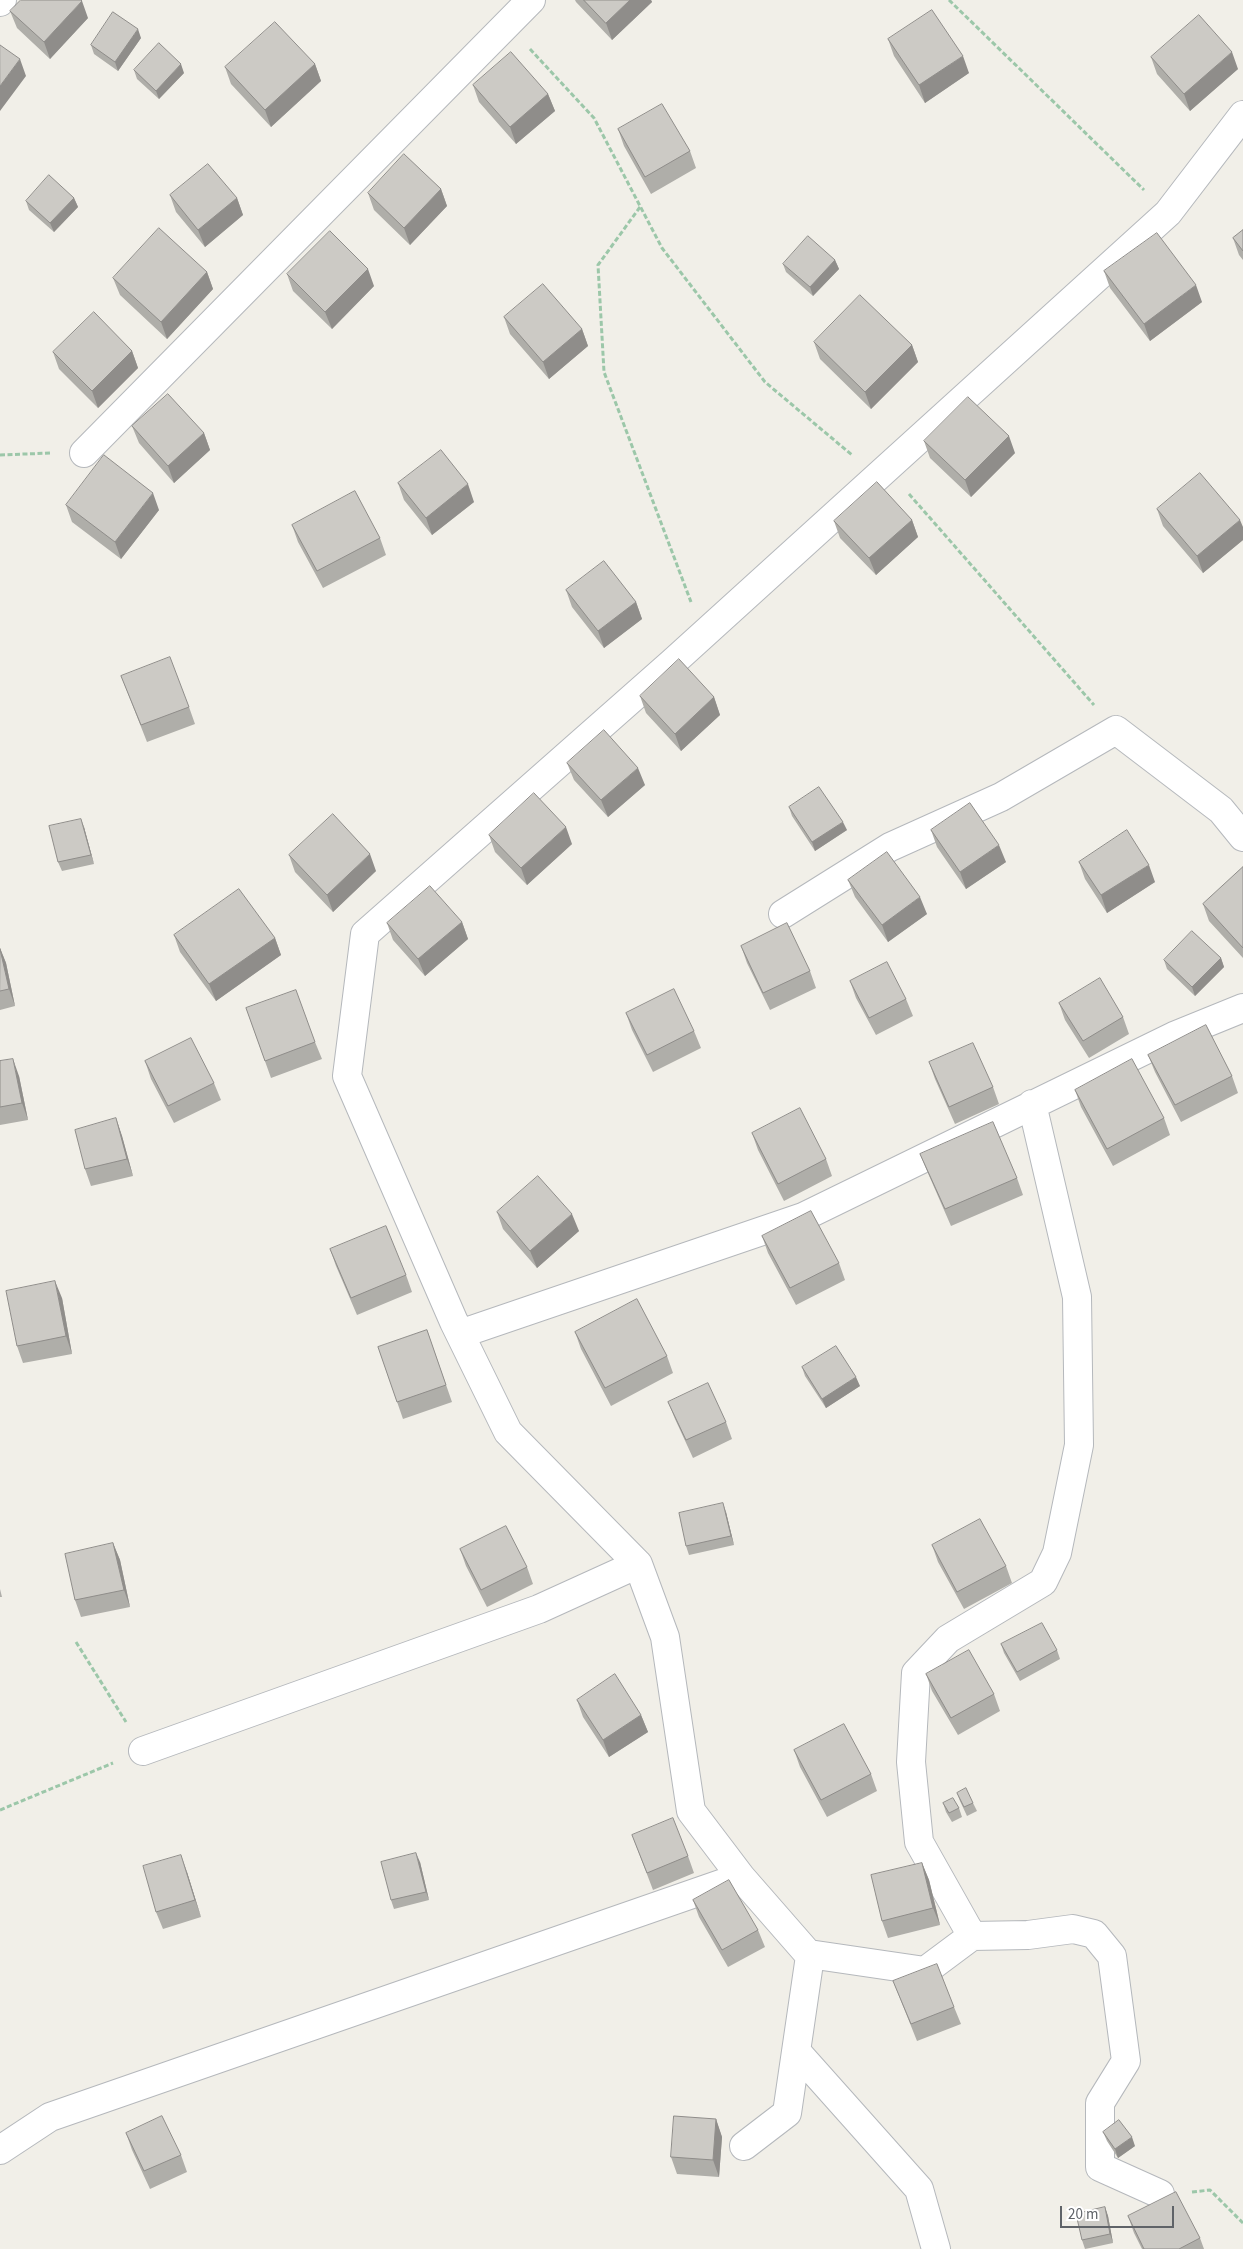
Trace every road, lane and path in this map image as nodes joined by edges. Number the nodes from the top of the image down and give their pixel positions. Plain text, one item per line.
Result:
1 (531, 0) edge
2 (949, 0) edge
3 (507, 24) junction
4 (1243, 115) edge
5 (640, 206) junction
6 (1168, 213) junction
7 (84, 453) joint
8 (0, 455) edge
9 (882, 472) junction
10 (704, 634) junction
11 (1116, 730) junction
12 (1243, 836) edge
13 (782, 914) dead end
14 (1243, 1008) edge
15 (1032, 1104) junction
16 (460, 1334) junction
17 (638, 1564) junction
18 (76, 1642) dead end
19 (143, 1751) junction
20 (0, 1810) edge
21 (741, 1877) junction
22 (972, 1936) junction
23 (809, 1954) junction
24 (796, 2051) junction
25 (744, 2146) dead end
26 (0, 2150) edge
27 (1160, 2194) joint
28 (1243, 2223) edge
29 (936, 2249) edge

1 - 3 street
2 - 6 path
3 - 5 path
3 - 7 street
4 - 6 street
5 - 9 path
5 - 10 path
6 - 9 street
7 - 8 path
9 - 10 street
9 - 11 path
10 - 16 street
11 - 12 street
11 - 13 street
14 - 15 street
15 - 16 street
15 - 22 street
16 - 17 street
17 - 19 street
17 - 21 street
18 - 19 path
19 - 20 path
21 - 23 street
21 - 26 street
22 - 23 street
22 - 27 street
23 - 24 street
24 - 25 street
24 - 29 street
27 - 28 path

